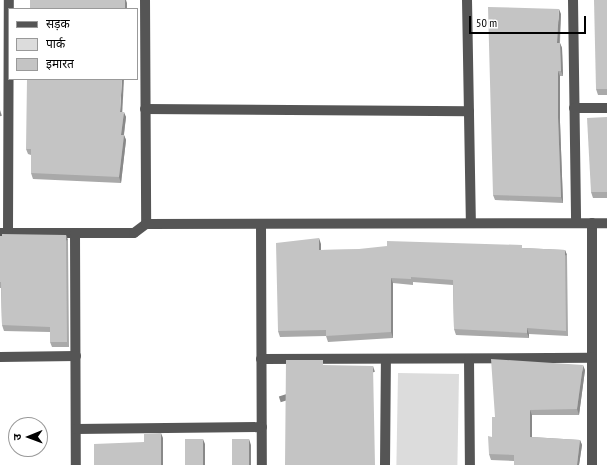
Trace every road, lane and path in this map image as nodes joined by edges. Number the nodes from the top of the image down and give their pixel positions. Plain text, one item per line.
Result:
1 (145, 0) edge
2 (467, 0) edge
3 (573, 0) edge
4 (6, 6) edge
5 (4, 103) edge
6 (574, 108) junction
7 (607, 108) edge
8 (145, 109) junction
9 (469, 112) junction
10 (471, 223) junction
11 (576, 223) junction
12 (592, 223) junction
13 (607, 223) edge
14 (146, 224) junction
15 (261, 224) junction
16 (4, 233) edge
17 (76, 233) junction
18 (76, 356) junction
19 (0, 357) edge
20 (469, 358) junction
21 (592, 358) junction
22 (261, 359) junction
23 (386, 359) junction
24 (262, 427) junction
25 (76, 429) junction
26 (76, 465) edge
27 (262, 465) edge
28 (385, 465) edge
29 (470, 465) edge
30 (592, 465) edge

1 - 8 street
2 - 9 street
3 - 6 street
4 - 5 street
5 - 16 street
6 - 7 street
6 - 11 street
8 - 9 street
8 - 14 street
9 - 10 street
10 - 11 street
10 - 15 street
11 - 12 street
12 - 13 street
12 - 21 street
14 - 15 street
14 - 17 street
15 - 22 street
16 - 17 street
17 - 18 street
18 - 19 street
18 - 25 street
20 - 21 street
20 - 23 street
20 - 29 street
21 - 30 street
22 - 23 street
22 - 24 street
23 - 28 street
24 - 25 street
24 - 27 street
25 - 26 street

